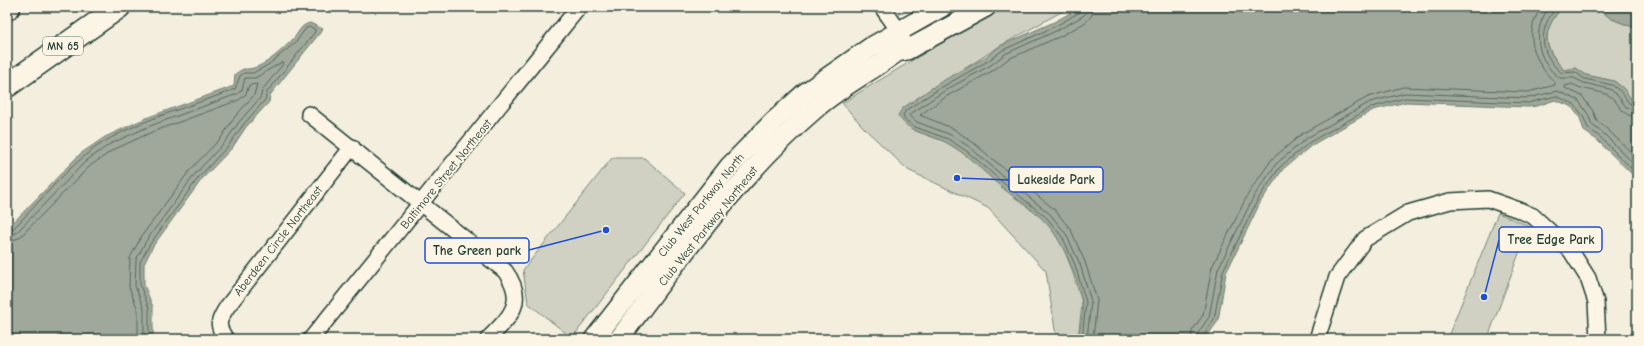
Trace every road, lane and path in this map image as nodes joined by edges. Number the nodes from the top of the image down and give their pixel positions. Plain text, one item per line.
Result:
1 (119, 7) edge
2 (580, 7) edge
3 (882, 7) edge
4 (942, 7) edge
5 (986, 7) edge
6 (899, 31) junction
7 (907, 50) junction
8 (7, 86) edge
9 (309, 114) dead end
10 (352, 147) junction
11 (422, 203) junction
12 (226, 339) edge
13 (311, 339) edge
14 (488, 339) edge
15 (594, 339) edge
16 (619, 339) edge
17 (1317, 339) edge
18 (1598, 339) edge

1 - 8 highway, MN 65
2 - 11 street, Baltimore Street Northeast
3 - 6 street
4 - 6 street, Club West Parkway North
5 - 7 street, Club West Parkway Northeast
6 - 7 street
6 - 15 street, Club West Parkway North
7 - 16 street, Club West Parkway Northeast
9 - 10 street
10 - 11 street
10 - 12 street, Aberdeen Circle Northeast
11 - 13 street, Baltimore Street Northeast
11 - 14 street
17 - 18 street

